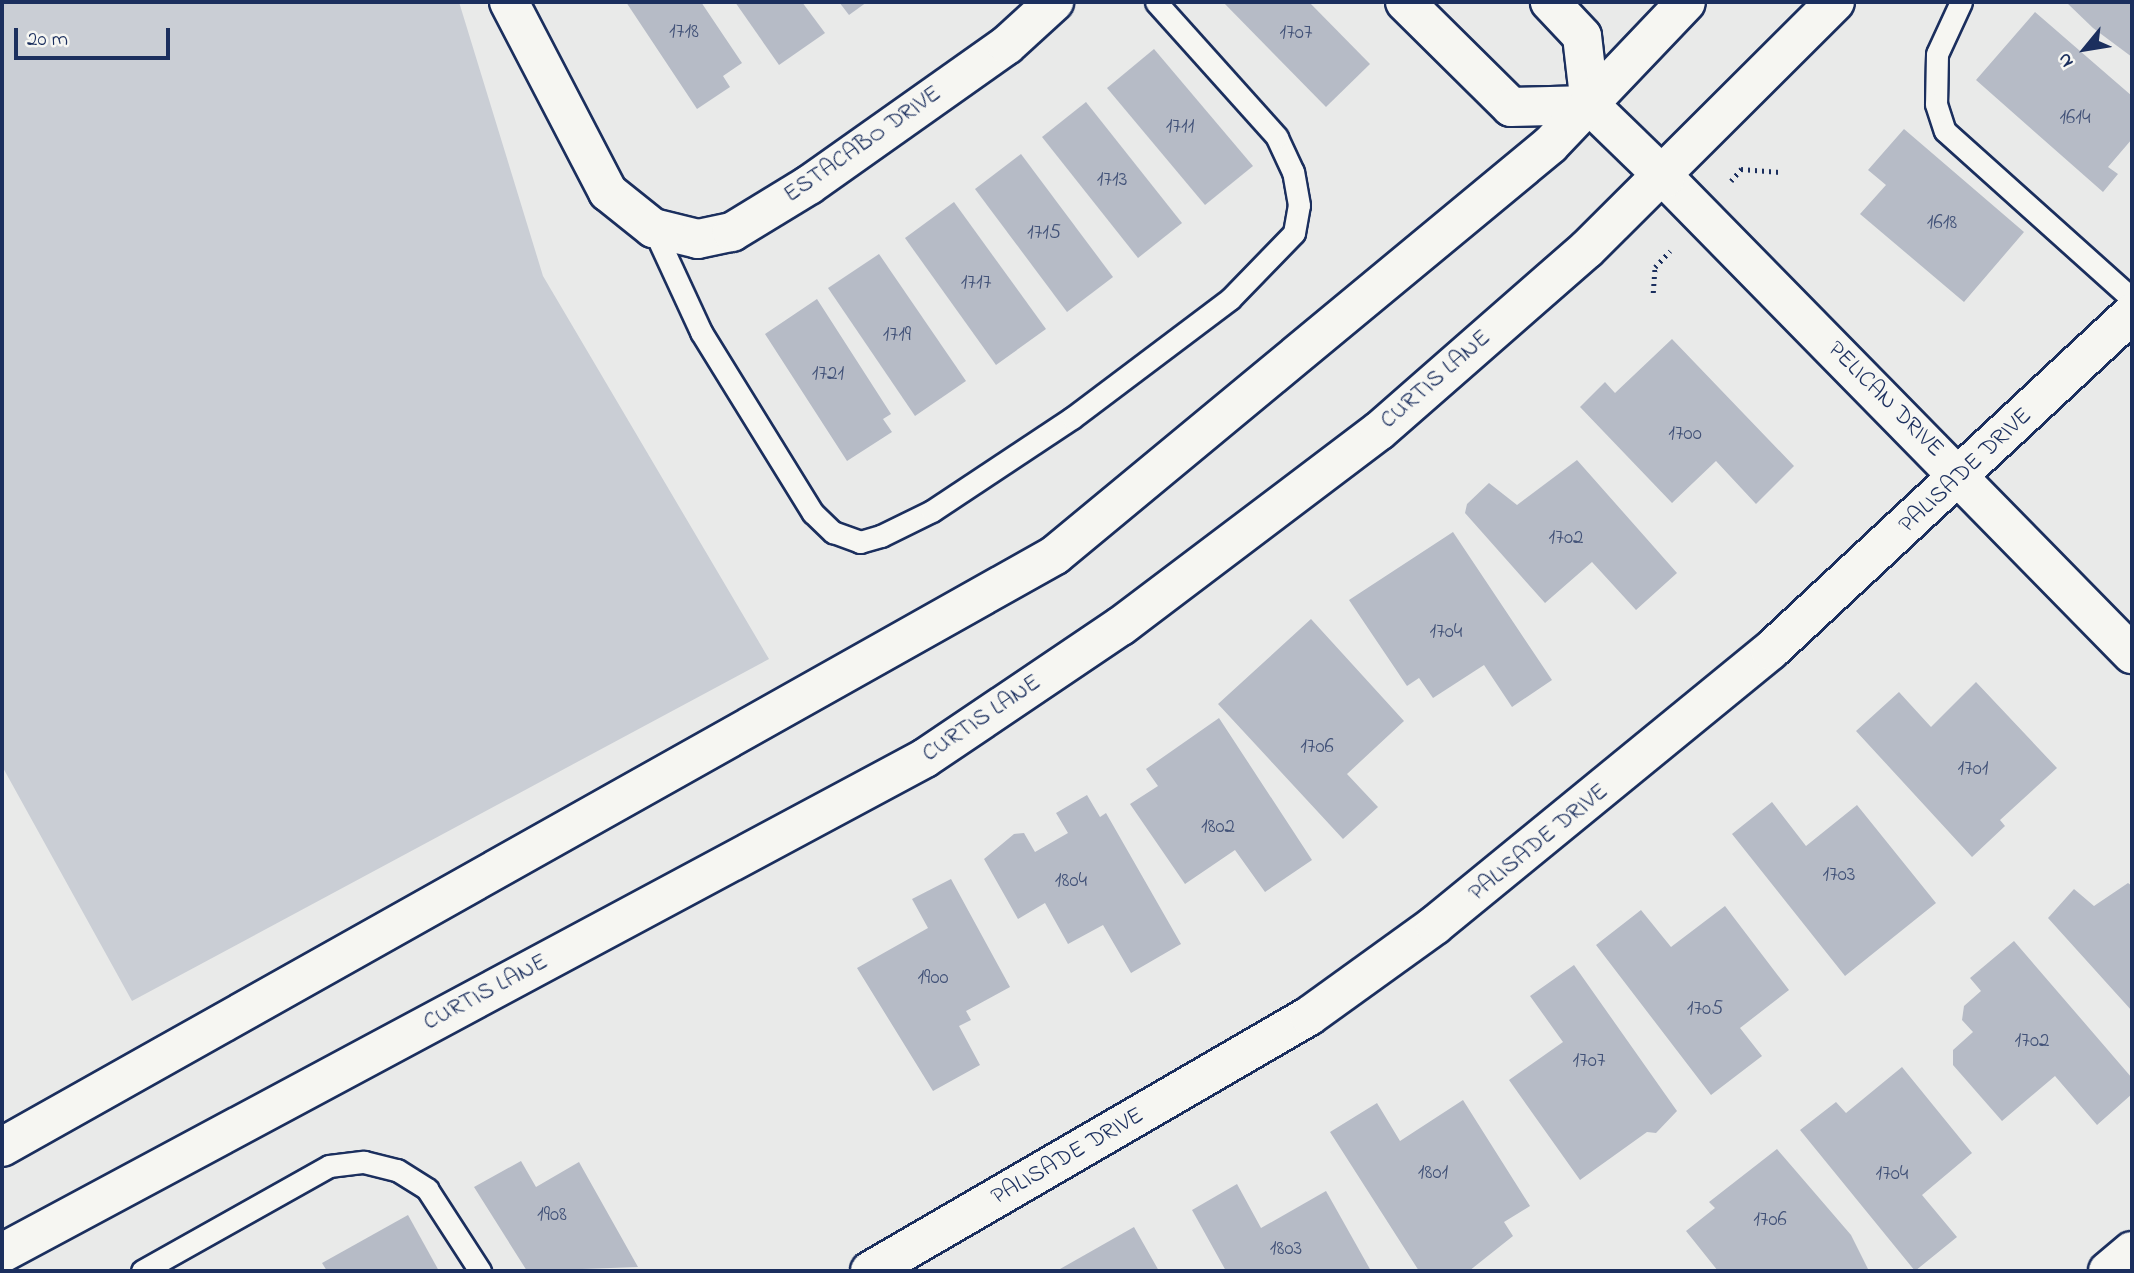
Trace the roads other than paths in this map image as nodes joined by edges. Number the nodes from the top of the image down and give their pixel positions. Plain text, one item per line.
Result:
1 (509, 2) edge
2 (1054, 2) edge
3 (1156, 2) edge
4 (1405, 2) edge
5 (1550, 2) edge
6 (1686, 2) edge
7 (1835, 2) edge
8 (1961, 2) edge
9 (1590, 105) junction
10 (1665, 178) junction
11 (653, 228) junction
12 (2132, 299) edge
13 (2132, 314) edge
14 (1959, 475) junction
15 (2132, 654) edge
16 (2, 1147) edge
17 (3, 1250) edge
18 (2132, 1251) edge
19 (142, 1271) edge
20 (480, 1271) edge
21 (870, 1271) edge
22 (2108, 1271) edge

1 - 11 street
2 - 11 street, ESTACABO DRIVE
3 - 11 lane
4 - 9 street
5 - 9 street
6 - 9 street
7 - 10 street, CURTIS LANE
8 - 12 lane
9 - 10 street, PELICAN DRIVE
9 - 16 street
10 - 14 street, PELICAN DRIVE
10 - 17 street, CURTIS LANE
13 - 14 street, PALISADE DRIVE
14 - 15 street, PELICAN DRIVE
14 - 21 street, PALISADE DRIVE
18 - 22 street
19 - 20 lane

